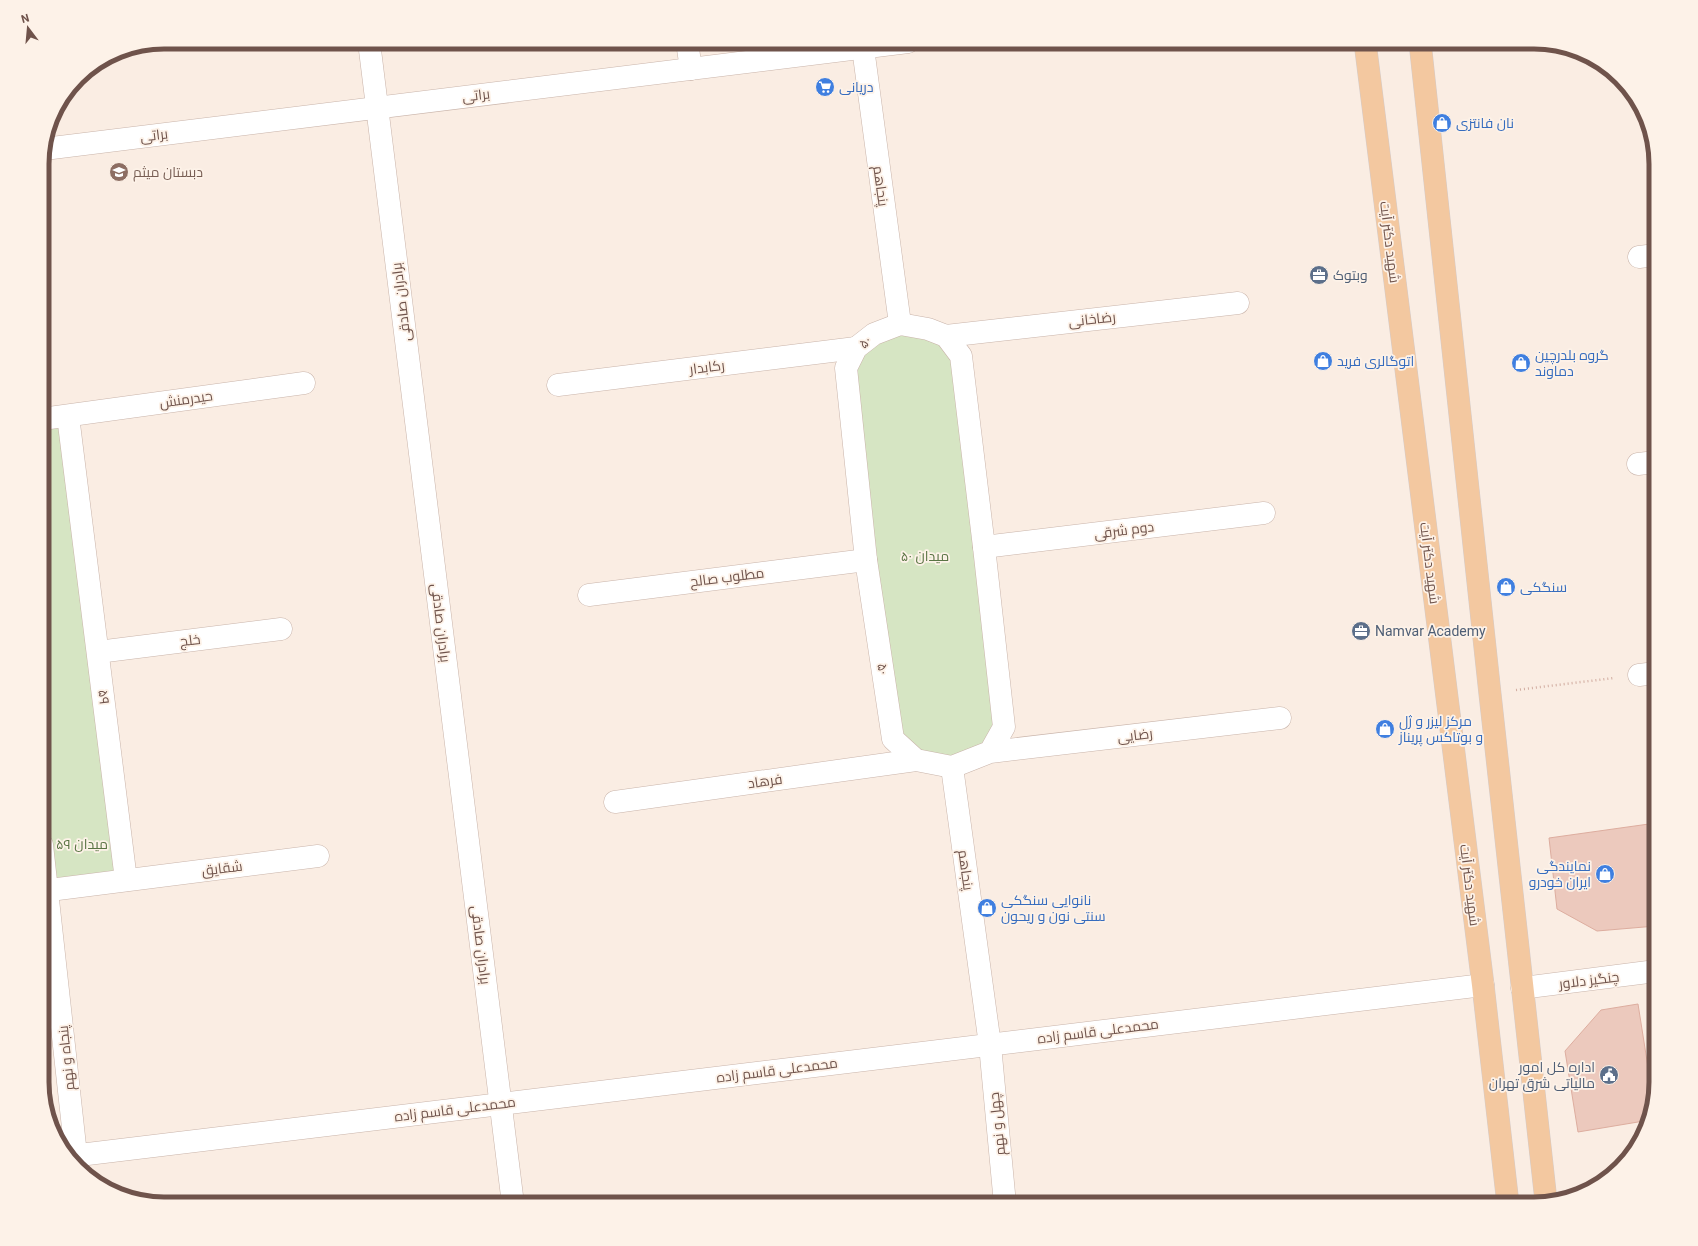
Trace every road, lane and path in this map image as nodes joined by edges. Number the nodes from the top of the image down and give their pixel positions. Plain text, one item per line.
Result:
1 (370, 49) edge
2 (688, 49) edge
3 (855, 49) edge
4 (863, 49) edge
5 (1366, 49) edge
6 (1421, 49) edge
7 (691, 69) junction
8 (377, 108) junction
9 (50, 148) edge
10 (1238, 303) dead end
11 (900, 324) junction
12 (946, 336) junction
13 (856, 348) junction
14 (304, 383) dead end
15 (558, 385) dead end
16 (68, 416) junction
17 (49, 418) edge
18 (1264, 514) dead end
19 (984, 547) junction
20 (866, 560) junction
21 (589, 594) dead end
22 (281, 629) dead end
23 (98, 652) junction
24 (1647, 674) edge
25 (1490, 694) junction
26 (1280, 718) dead end
27 (990, 752) junction
28 (916, 760) junction
29 (952, 766) junction
30 (615, 802) dead end
31 (318, 856) dead end
32 (126, 880) junction
33 (49, 890) edge
34 (49, 927) edge
35 (1649, 972) edge
36 (1483, 985) junction
37 (1522, 988) junction
38 (990, 1045) junction
39 (501, 1104) junction
40 (75, 1155) edge
41 (77, 1158) edge
42 (513, 1197) edge
43 (1004, 1197) edge
44 (1507, 1197) edge
45 (1545, 1197) edge

1 - 8 street, برادران صادقی
2 - 7 street
3 - 7 street, براتی
4 - 11 street, پنجاهم
5 - 36 main road, شهید دکتر آیت
6 - 25 main road
7 - 8 street, براتی
8 - 9 street, براتی
8 - 39 street, برادران صادقی
10 - 12 street, رضاخانی
11 - 12 street
11 - 13 street, ۵۰
12 - 19 street
13 - 15 street, رکابدار
13 - 20 street, ۵۰
14 - 16 street, حیدرمنش
16 - 17 street
16 - 23 street, ۵۹
18 - 19 street, دوم شرقی
19 - 27 street
20 - 21 street, مطلوب صالح
20 - 28 street, ۵۰
22 - 23 street, خلج
23 - 32 street, ۵۹
24 - 25 path
25 - 37 main road
26 - 27 street, رضایی
27 - 29 street
28 - 29 street
28 - 30 street, فرهاد
29 - 38 street, پنجاهم
31 - 32 street, شقایق
32 - 33 street
34 - 40 street, پنجاه و نهم
35 - 37 street, چنگیز دلاور
36 - 38 street, محمدعلی قاسم زاده
36 - 44 main road, شهید دکتر آیت
37 - 45 main road
38 - 39 street, محمدعلی قاسم زاده
38 - 43 street, چهل و نهم
39 - 41 street, محمدعلی قاسم زاده
39 - 42 street, برادران صادقی

